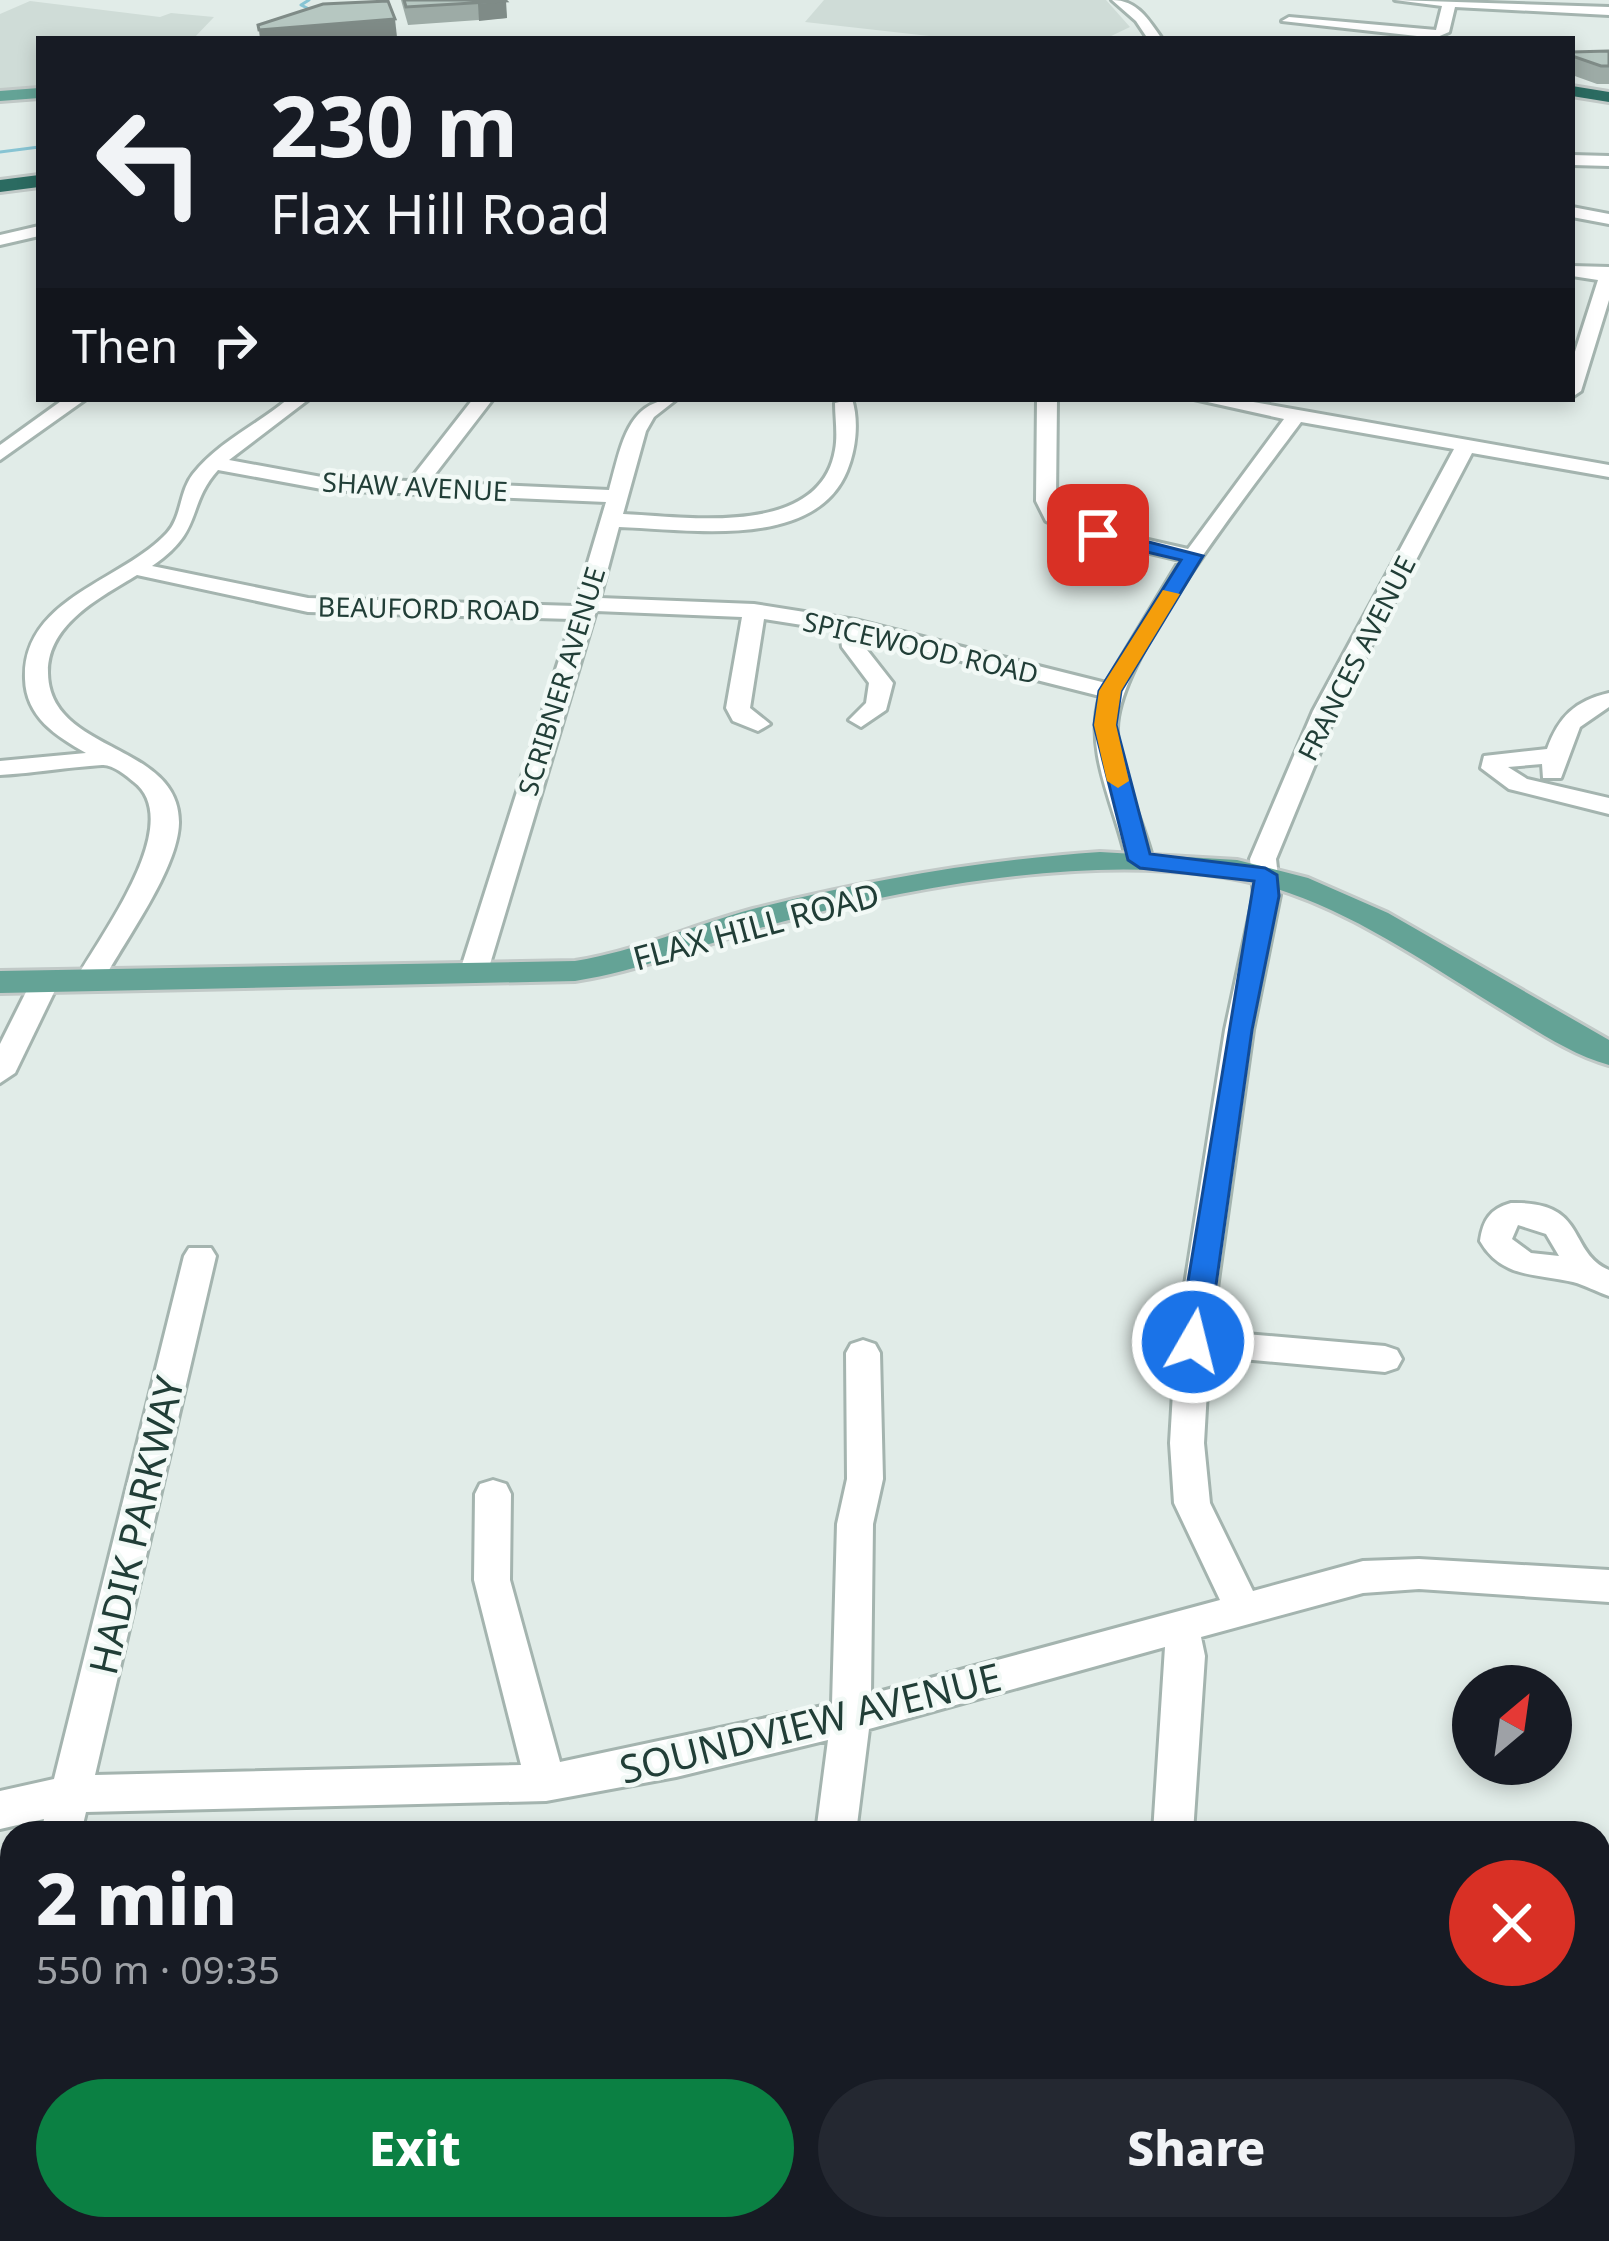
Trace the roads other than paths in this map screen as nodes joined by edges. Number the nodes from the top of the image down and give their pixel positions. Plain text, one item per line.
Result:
1 (1118, 0) edge
2 (1400, 0) edge
3 (1299, 4) dead end
4 (1449, 6) junction
5 (1609, 10) edge
6 (1289, 21) junction
7 (1153, 36) edge
8 (1282, 36) edge
9 (1575, 91) edge
10 (36, 93) edge
11 (0, 96) edge
12 (1609, 97) edge
13 (1609, 106) edge
14 (1575, 107) edge
15 (1575, 160) edge
16 (1609, 161) edge
17 (36, 171) edge
18 (0, 176) edge
19 (36, 182) edge
20 (0, 186) edge
21 (1575, 212) edge
22 (1609, 218) edge
23 (36, 232) edge
24 (0, 240) edge
25 (1575, 271) edge
26 (1608, 275) edge
27 (1575, 381) edge
28 (72, 402) edge
29 (295, 402) edge
30 (481, 402) edge
31 (663, 402) edge
32 (843, 402) edge
33 (1047, 402) edge
34 (1219, 402) edge
35 (1295, 417) junction
36 (1465, 447) junction
37 (0, 454) edge
38 (216, 464) junction
39 (1609, 471) edge
40 (416, 486) junction
41 (615, 496) junction
42 (609, 520) junction
43 (1193, 556) junction
44 (133, 568) junction
45 (586, 608) junction
46 (754, 611) junction
47 (855, 627) junction
48 (1110, 691) junction
49 (1609, 700) edge
50 (861, 720) dead end
51 (758, 724) dead end
52 (103, 754) junction
53 (1558, 755) junction
54 (0, 768) edge
55 (1547, 792) junction
56 (1609, 806) edge
57 (1140, 860) junction
58 (1265, 875) junction
59 (473, 974) junction
60 (88, 980) junction
61 (0, 982) edge
62 (45, 982) junction
63 (1609, 1054) edge
64 (0, 1073) edge
65 (200, 1256) dead end
66 (1578, 1270) dead end
67 (1609, 1284) edge
68 (1193, 1342) junction
69 (863, 1353) dead end
70 (1385, 1359) dead end
71 (494, 1494) dead end
72 (1609, 1586) edge
73 (1242, 1607) junction
74 (1179, 1625) junction
75 (850, 1717) junction
76 (546, 1783) junction
77 (0, 1810) edge
78 (66, 1813) edge
79 (837, 1821) edge
80 (1174, 1821) edge

1 - 7 street
2 - 4 street
3 - 6 street
4 - 5 street
4 - 6 street
6 - 8 street
9 - 12 highway
10 - 11 main road
13 - 14 highway
15 - 16 street
17 - 18 highway
19 - 20 highway
21 - 22 street
23 - 24 street
25 - 26 street
26 - 27 street
28 - 37 street
29 - 38 street
30 - 40 street
31 - 41 street, SCRIBNER AVENUE
32 - 42 street
33 - 43 street
34 - 35 street
35 - 36 street
35 - 43 street
36 - 39 street
36 - 58 street, FRANCES AVENUE
38 - 40 street, SHAW AVENUE
38 - 44 street
40 - 41 street, SHAW AVENUE
41 - 42 street, SCRIBNER AVENUE
42 - 45 street, SCRIBNER AVENUE
43 - 48 street
44 - 45 street, BEAUFORD ROAD
44 - 52 street
45 - 46 street, SPICEWOOD ROAD
45 - 59 street, SCRIBNER AVENUE
46 - 47 street, SPICEWOOD ROAD
46 - 51 street
47 - 48 street, SPICEWOOD ROAD
47 - 50 street
48 - 57 street
49 - 53 street
52 - 54 street
52 - 60 street
53 - 55 street
53 - 55 street
55 - 56 street
57 - 58 main road, FLAX HILL ROAD
57 - 59 main road, FLAX HILL ROAD
58 - 63 main road, FLAX HILL ROAD
58 - 68 street, FRANCES AVENUE
59 - 60 main road, FLAX HILL ROAD
60 - 62 main road, FLAX HILL ROAD
61 - 62 main road, FLAX HILL ROAD
62 - 64 street
65 - 78 street, HADIK PARKWAY
66 - 67 street
68 - 70 street
68 - 73 street, FRANCES AVENUE
69 - 75 street
71 - 76 street
72 - 73 street, SOUNDVIEW AVENUE
73 - 74 street, SOUNDVIEW AVENUE
74 - 75 street, SOUNDVIEW AVENUE
74 - 80 street
75 - 76 street, SOUNDVIEW AVENUE
75 - 79 street
76 - 78 street, SOUNDVIEW AVENUE
77 - 78 street, SOUNDVIEW AVENUE

